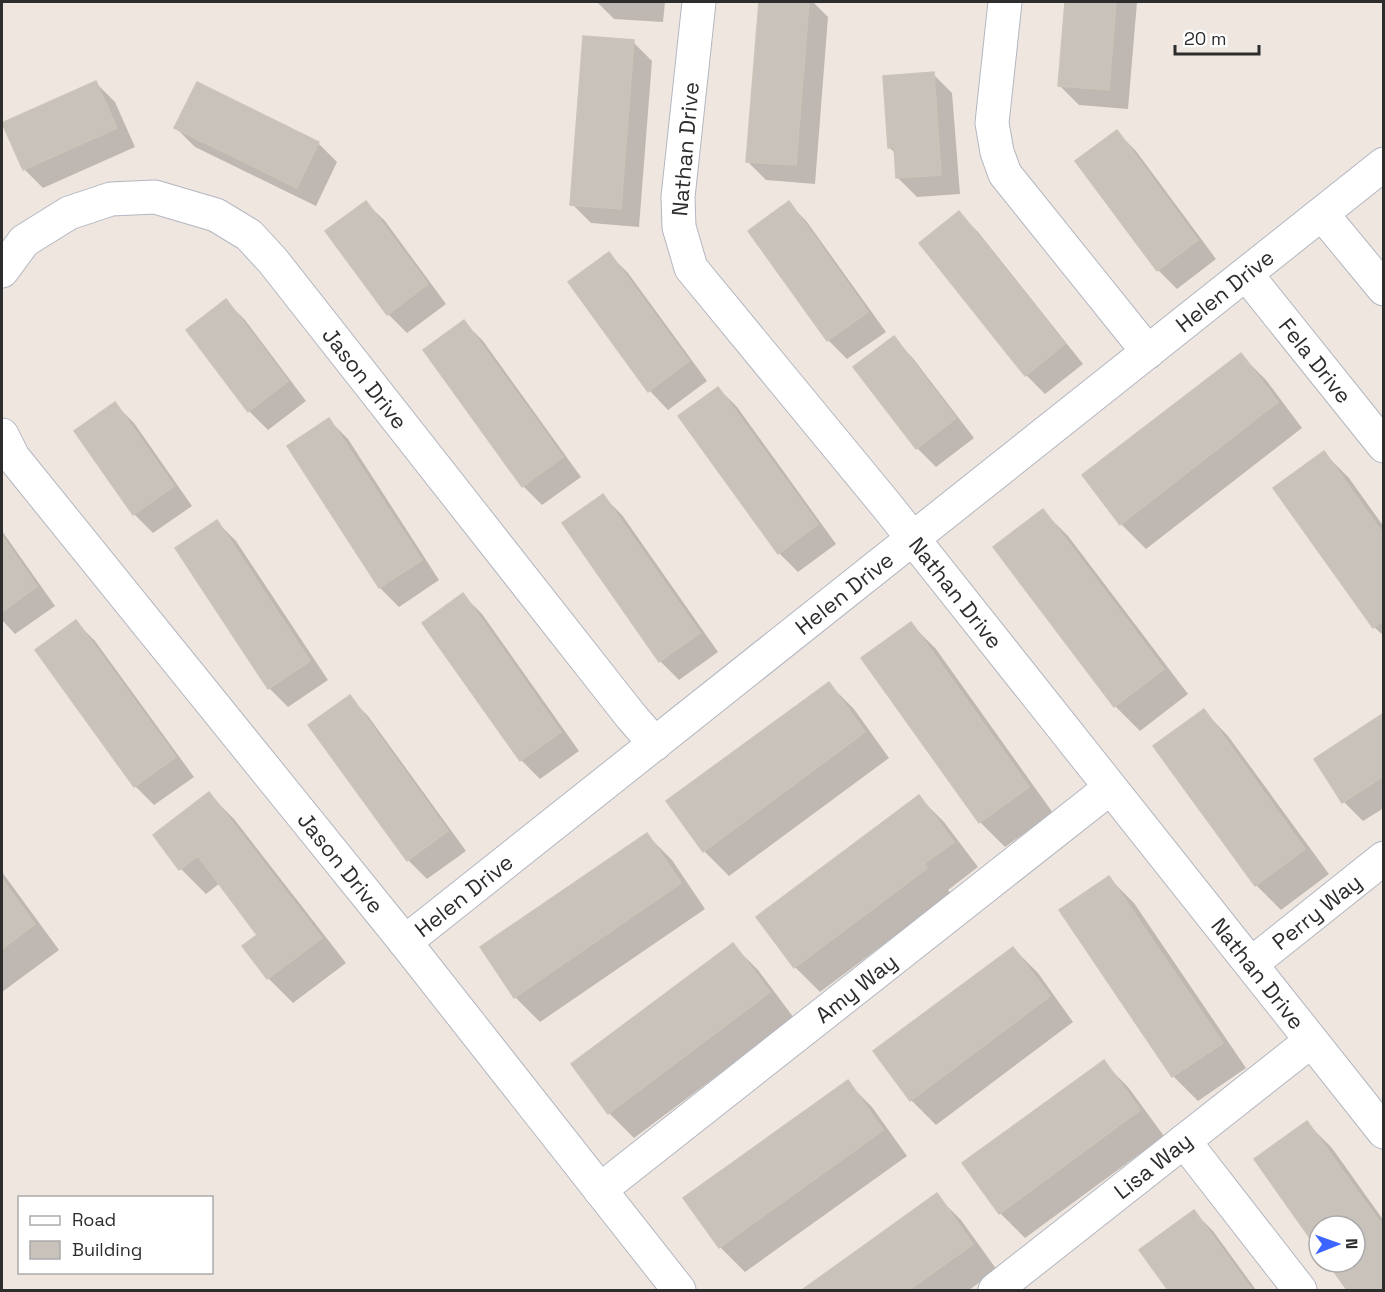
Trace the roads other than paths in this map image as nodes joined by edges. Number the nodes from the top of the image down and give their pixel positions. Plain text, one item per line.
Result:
1 (699, 2) edge
2 (1005, 2) edge
3 (1383, 164) edge
4 (1322, 214) junction
5 (2, 271) edge
6 (1246, 274) junction
7 (1383, 289) edge
8 (1148, 352) junction
9 (2, 435) edge
10 (1383, 446) edge
11 (913, 539) junction
12 (654, 744) junction
13 (1110, 788) junction
14 (1383, 858) edge
15 (405, 942) junction
16 (1251, 964) junction
17 (1311, 1041) junction
18 (1383, 1132) edge
19 (1184, 1141) junction
20 (600, 1190) junction
21 (679, 1290) edge
22 (995, 1290) edge
23 (1300, 1290) edge

1 - 11 street, Nathan Drive
2 - 8 street
3 - 4 street, Helen Drive
4 - 6 street, Helen Drive
4 - 7 street
5 - 12 street, Jason Drive
6 - 8 street, Helen Drive
6 - 10 street, Fela Drive
8 - 11 street, Helen Drive
9 - 15 street, Jason Drive
11 - 12 street, Helen Drive
11 - 13 street, Nathan Drive
12 - 15 street, Helen Drive
13 - 16 street, Nathan Drive
13 - 20 street, Amy Way
14 - 16 street, Perry Way
15 - 20 street, Jason Drive
16 - 17 street, Nathan Drive
17 - 18 street, Nathan Drive
17 - 19 street, Lisa Way
19 - 22 street, Lisa Way
19 - 23 street
20 - 21 street, Jason Drive

